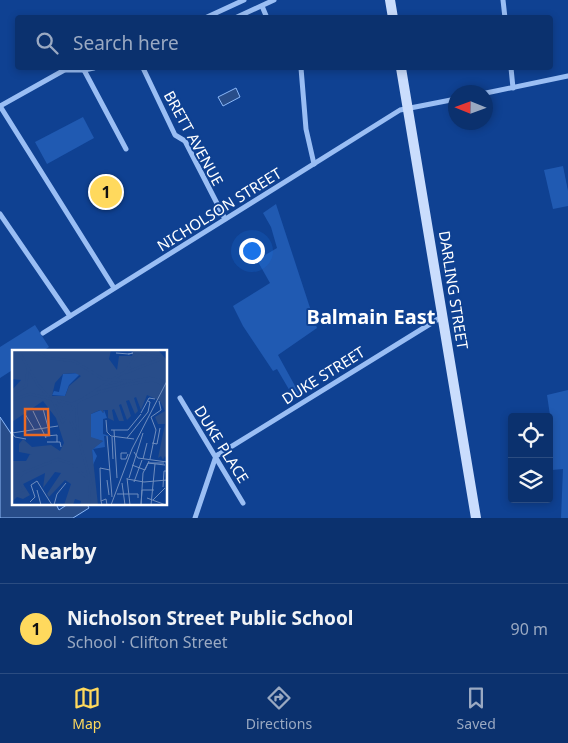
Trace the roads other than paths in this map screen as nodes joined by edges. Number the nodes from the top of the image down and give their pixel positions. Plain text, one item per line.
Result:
1 (244, 0) edge
2 (274, 0) edge
3 (389, 0) edge
4 (503, 0) edge
5 (262, 6) junction
6 (212, 15) edge
7 (242, 15) edge
8 (265, 15) edge
9 (392, 15) edge
10 (505, 15) edge
11 (65, 70) edge
12 (84, 70) edge
13 (144, 70) edge
14 (301, 70) edge
15 (401, 70) edge
16 (511, 70) edge
17 (568, 76) edge
18 (513, 88) junction
19 (493, 92) edge
20 (448, 101) edge
21 (0, 106) edge
22 (408, 109) junction
23 (126, 149) dead end
24 (314, 164) junction
25 (0, 214) edge
26 (225, 220) junction
27 (114, 288) junction
28 (70, 316) junction
29 (443, 316) junction
30 (43, 333) dead end
31 (180, 398) dead end
32 (216, 456) junction
33 (243, 503) dead end
34 (195, 518) edge
35 (476, 518) edge

1 - 6 street
2 - 5 street
3 - 9 street
4 - 10 street
5 - 7 street
5 - 8 street
11 - 21 street
12 - 23 street
13 - 26 street, BRETT AVENUE
14 - 24 street
15 - 22 street, DARLING STREET
16 - 18 street
17 - 18 street
18 - 19 street
20 - 22 street, NICHOLSON STREET
21 - 27 street
22 - 24 street, NICHOLSON STREET
22 - 29 street, DARLING STREET
24 - 26 street, NICHOLSON STREET
25 - 28 street
26 - 27 street, NICHOLSON STREET
27 - 28 street, NICHOLSON STREET
28 - 30 street, NICHOLSON STREET
29 - 32 street, DUKE STREET
29 - 35 street, DARLING STREET
31 - 32 street, DUKE PLACE
32 - 33 street, DUKE PLACE
32 - 34 street

